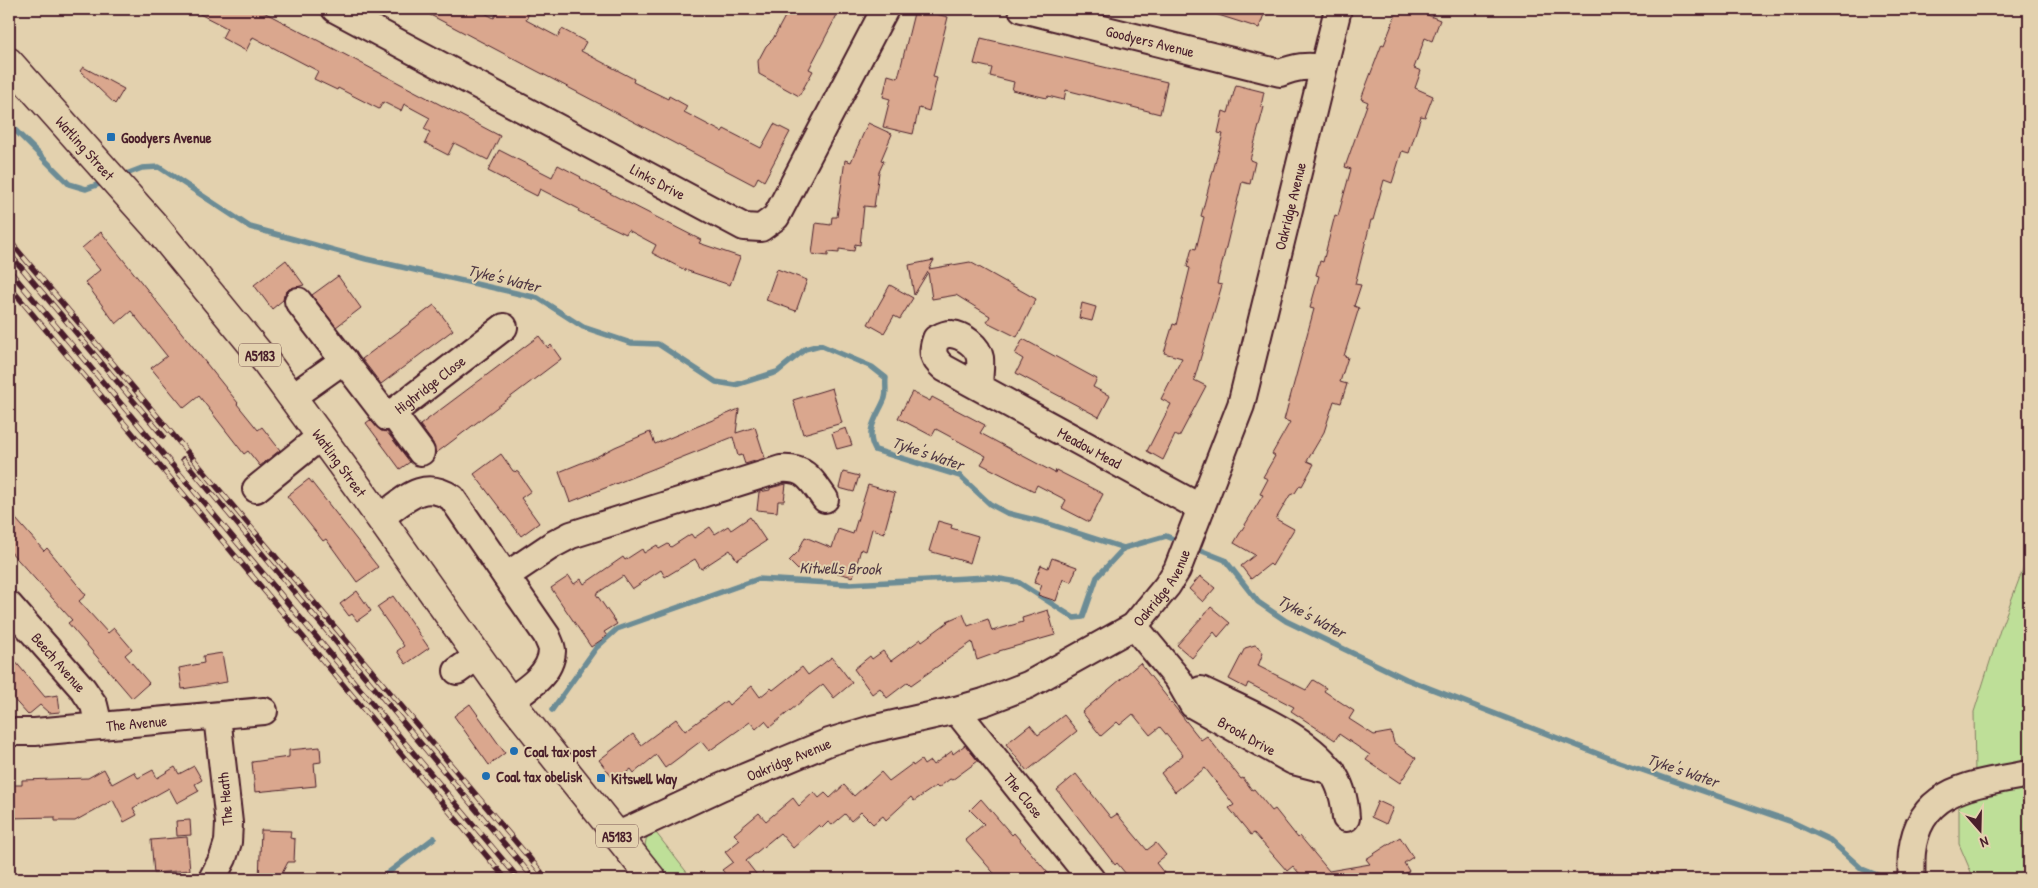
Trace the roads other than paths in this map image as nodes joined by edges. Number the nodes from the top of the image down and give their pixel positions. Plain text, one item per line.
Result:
1 (335, 9) edge
2 (885, 9) edge
3 (1022, 9) edge
4 (1338, 9) edge
5 (9, 62) edge
6 (1323, 68) junction
7 (1280, 73) junction
8 (1317, 94) junction
9 (298, 301) dead end
10 (504, 327) dead end
11 (344, 360) junction
12 (978, 387) dead end
13 (292, 397) junction
14 (392, 413) junction
15 (321, 436) junction
16 (421, 452) dead end
17 (256, 489) dead end
18 (825, 499) dead end
19 (1201, 508) junction
20 (380, 518) junction
21 (506, 576) junction
22 (9, 604) edge
23 (1134, 626) junction
24 (510, 701) junction
25 (264, 710) dead end
26 (956, 710) junction
27 (217, 716) junction
28 (100, 726) junction
29 (9, 732) edge
30 (2029, 774) edge
31 (1346, 818) dead end
32 (616, 836) junction
33 (212, 879) edge
34 (652, 879) edge
35 (1091, 879) edge
36 (1911, 879) edge

1 - 2 street, Links Drive
3 - 7 street, Goodyers Avenue
4 - 6 street, Oakridge Avenue
5 - 13 main road, Watling Street / A5183
6 - 7 street, Goodyers Avenue
6 - 8 street, Oakridge Avenue
7 - 8 street, Goodyers Avenue
8 - 19 street, Oakridge Avenue
9 - 11 street, Highridge Close
10 - 14 street, Highridge Close
11 - 13 street
11 - 14 street, Highridge Close
12 - 19 street, Meadow Mead
13 - 15 main road, Watling Street / A5183
14 - 16 street
15 - 17 street
15 - 20 main road, Watling Street / A5183
18 - 21 street
19 - 23 street, Oakridge Avenue
20 - 21 street
20 - 24 main road, Watling Street / A5183
21 - 24 street
22 - 28 street, Beech Avenue
23 - 26 street, Oakridge Avenue
23 - 31 street, Brook Drive
24 - 32 main road, Watling Street / A5183
25 - 27 street, The Avenue
26 - 32 street, Oakridge Avenue
26 - 35 street, The Close
27 - 28 street, The Avenue
27 - 33 street, The Heath
28 - 29 street, The Avenue
30 - 36 street
32 - 34 main road, Watling Street / A5183

